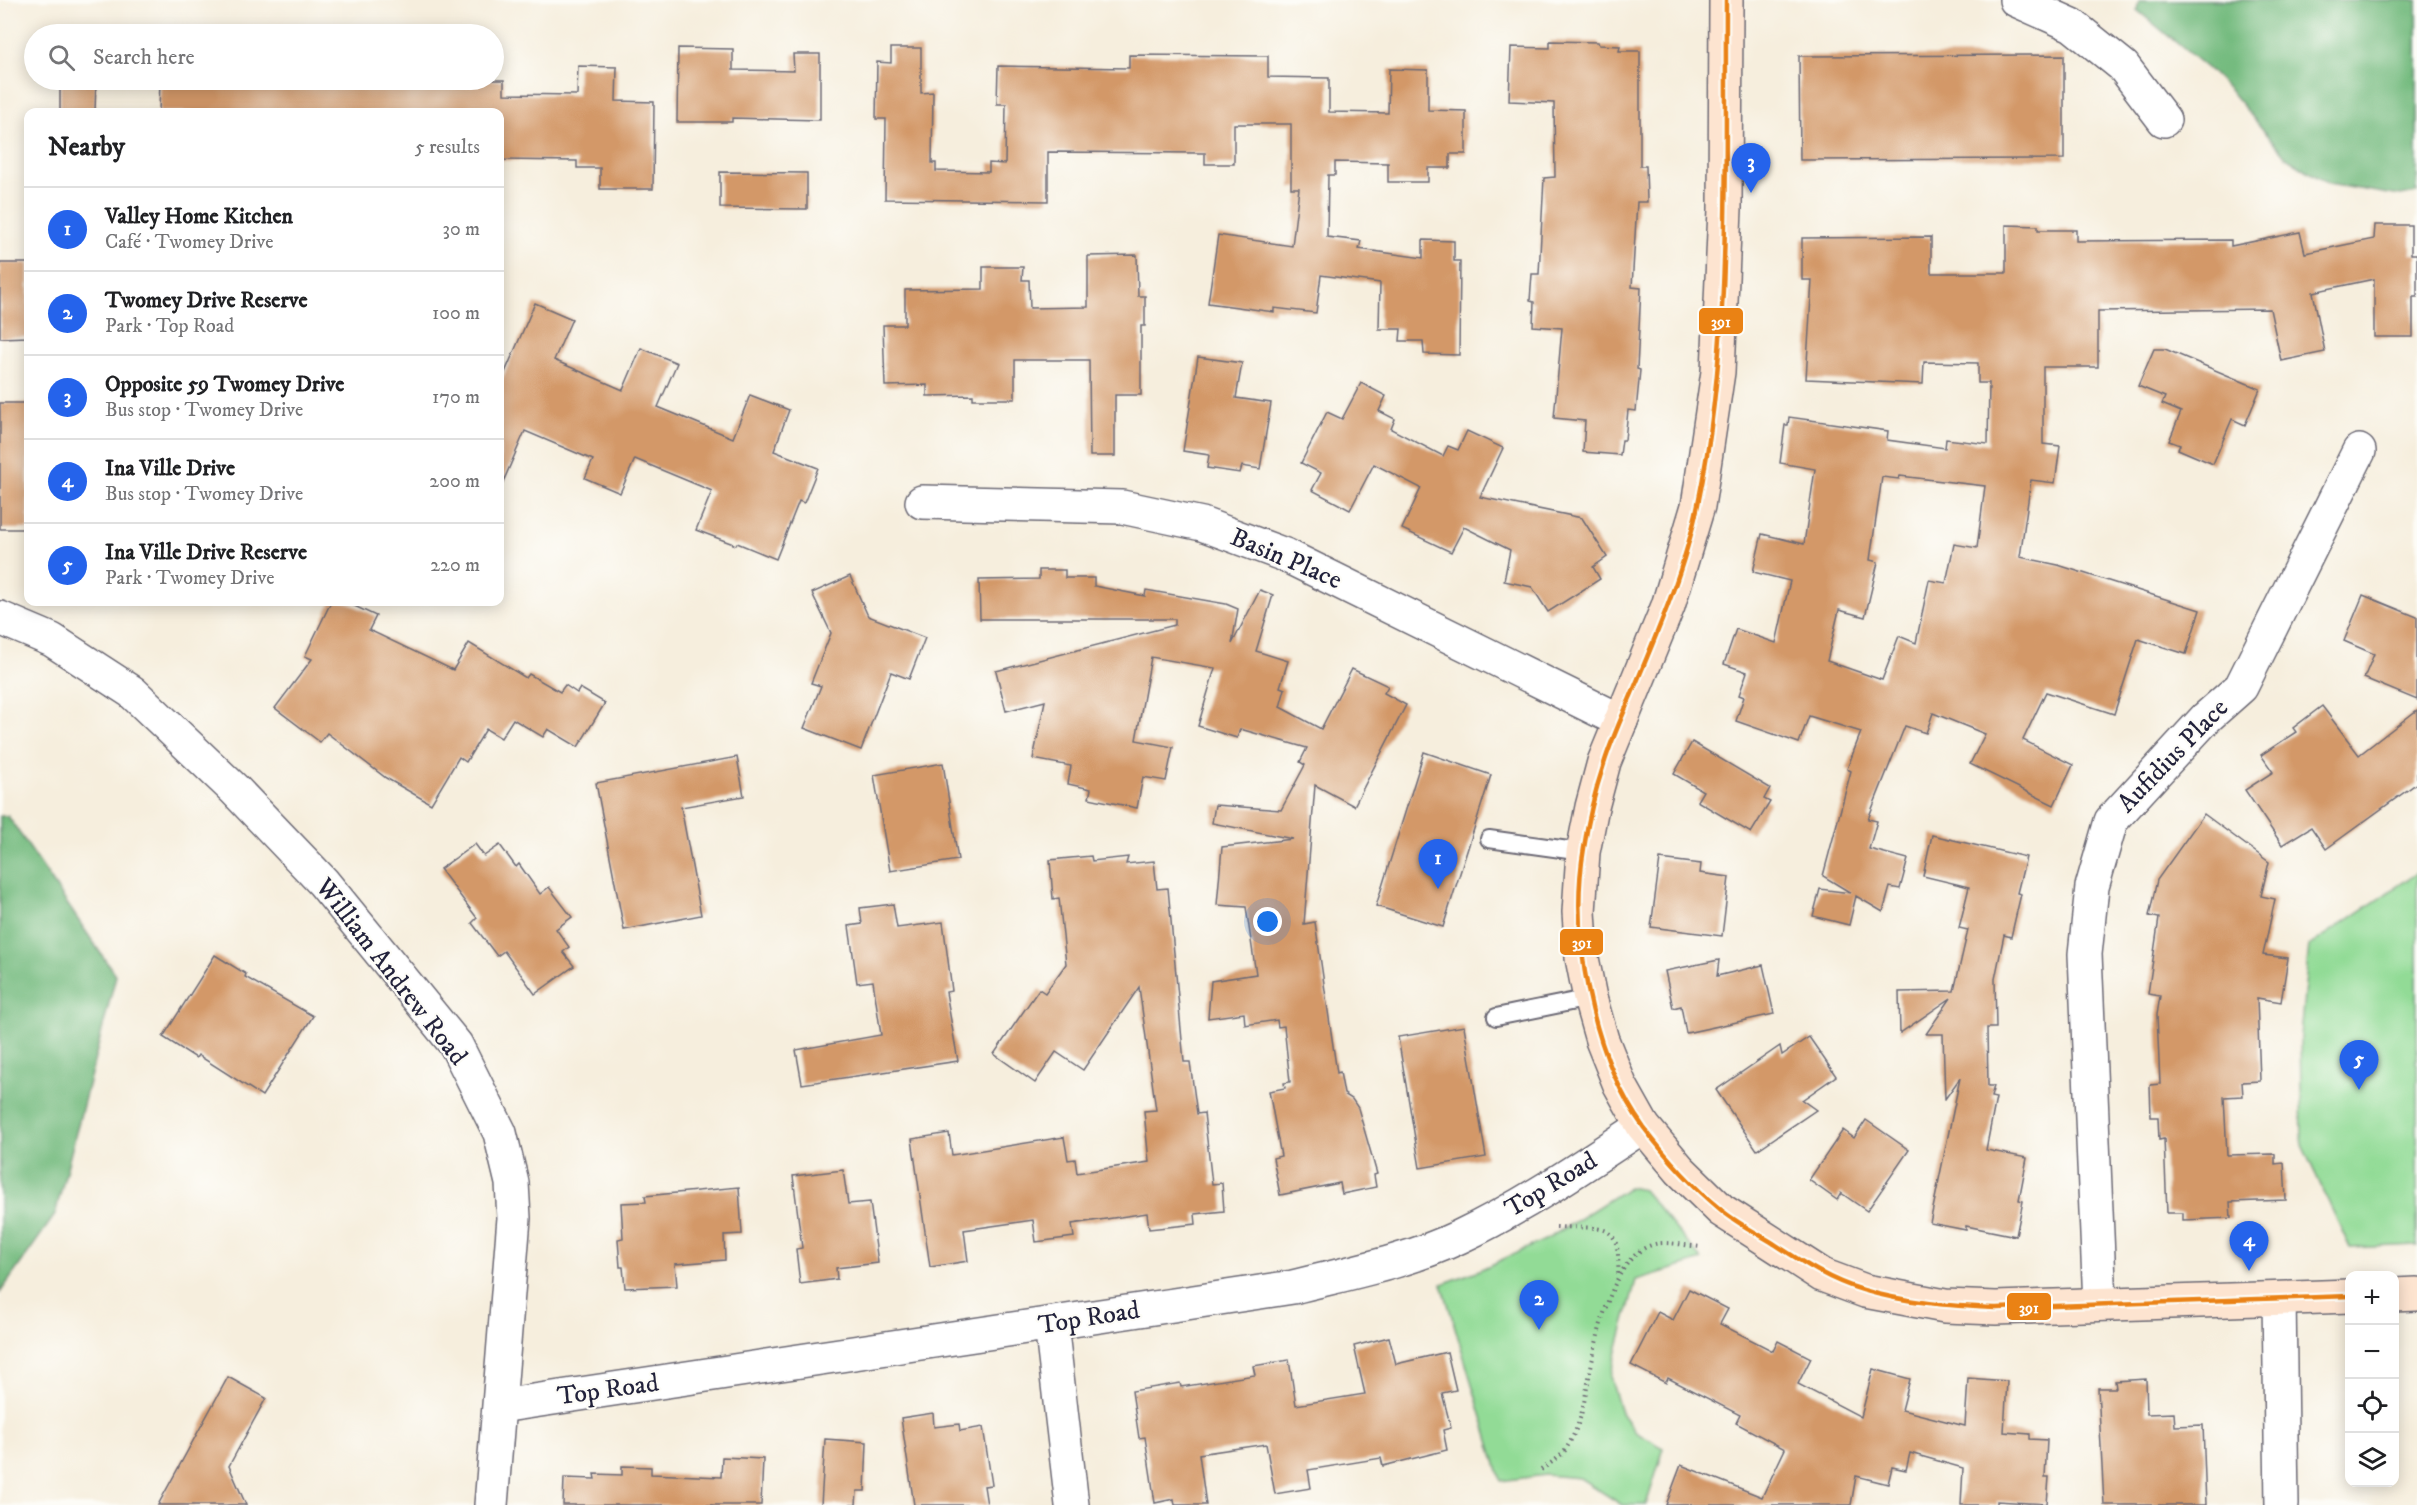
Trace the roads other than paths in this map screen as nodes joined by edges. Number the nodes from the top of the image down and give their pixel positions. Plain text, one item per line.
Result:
1 (1726, 0) edge
2 (2016, 0) edge
3 (2164, 120) dead end
4 (2359, 451) dead end
5 (922, 502) dead end
6 (0, 618) edge
7 (1621, 721) junction
8 (1489, 839) dead end
9 (1583, 852) junction
10 (1590, 998) junction
11 (1496, 1017) dead end
12 (1643, 1126) junction
13 (2417, 1294) edge
14 (2399, 1295) edge
15 (2345, 1296) edge
16 (2279, 1299) junction
17 (2100, 1304) junction
18 (1051, 1324) junction
19 (500, 1406) junction
20 (491, 1505) edge
21 (1072, 1505) edge
22 (2282, 1505) edge

1 - 7 street
2 - 3 street
4 - 17 street, Aufidius Place
5 - 7 street, Basin Place
6 - 19 street, William Andrew Road
7 - 9 street
8 - 9 lane
9 - 10 street
10 - 11 lane
10 - 12 street
12 - 17 street
12 - 18 street, Top Road
13 - 14 street
15 - 16 street
16 - 17 street
16 - 22 street
18 - 19 street, Top Road
18 - 21 street
19 - 20 street, William Andrew Road

